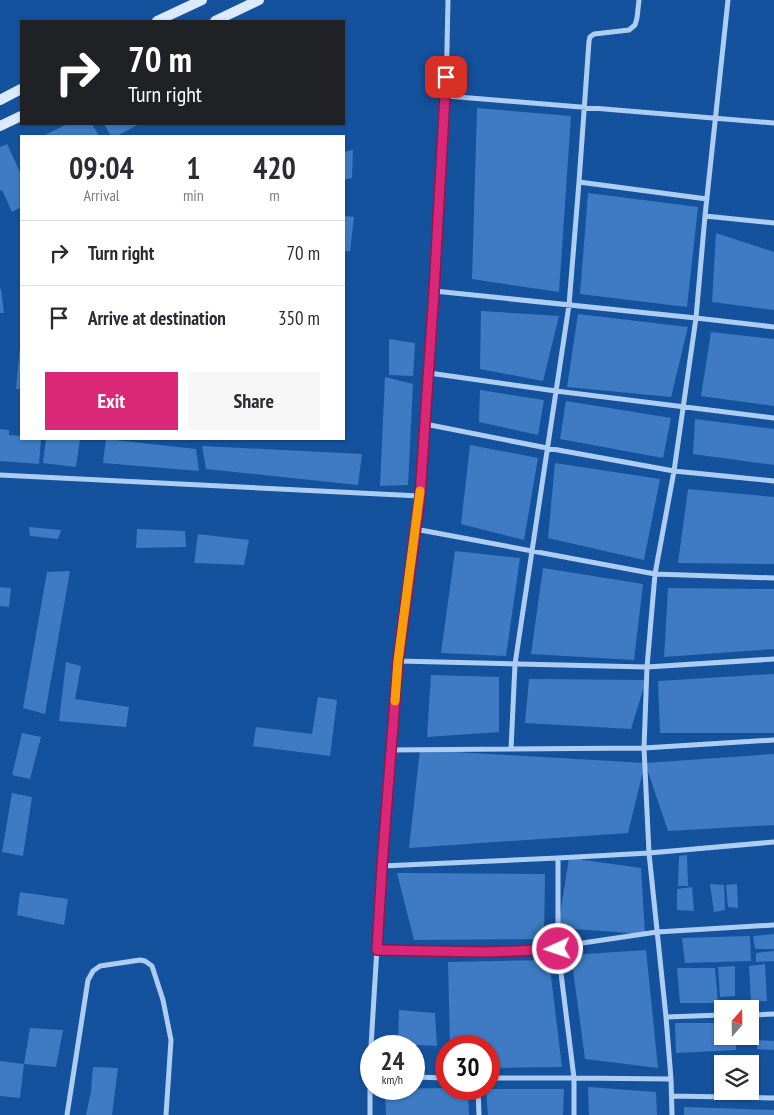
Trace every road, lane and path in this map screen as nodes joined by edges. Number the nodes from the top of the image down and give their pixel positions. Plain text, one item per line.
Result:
1 (202, 0) edge
2 (259, 0) edge
3 (448, 0) edge
4 (639, 0) edge
5 (728, 0) edge
6 (160, 20) edge
7 (217, 20) edge
8 (20, 90) edge
9 (446, 96) junction
10 (0, 100) edge
11 (584, 106) junction
12 (20, 116) edge
13 (716, 118) junction
14 (774, 123) edge
15 (0, 126) edge
16 (579, 182) junction
17 (707, 199) junction
18 (705, 216) junction
19 (774, 223) edge
20 (434, 291) junction
21 (568, 305) junction
22 (696, 318) junction
23 (774, 326) edge
24 (429, 373) junction
25 (556, 391) junction
26 (683, 407) junction
27 (774, 418) edge
28 (425, 424) junction
29 (547, 448) junction
30 (674, 471) junction
31 (0, 475) edge
32 (774, 481) edge
33 (420, 496) junction
34 (415, 529) junction
35 (532, 551) junction
36 (655, 574) junction
37 (774, 578) edge
38 (774, 659) edge
39 (398, 661) junction
40 (516, 664) junction
41 (647, 667) junction
42 (774, 740) edge
43 (644, 748) junction
44 (511, 749) junction
45 (391, 750) junction
46 (774, 842) edge
47 (649, 853) junction
48 (558, 858) junction
49 (382, 866) junction
50 (774, 925) edge
51 (658, 932) junction
52 (558, 949) junction
53 (377, 950) junction
54 (774, 1014) edge
55 (714, 1015) edge
56 (759, 1015) edge
57 (666, 1016) junction
58 (372, 1035) edge
59 (500, 1078) edge
60 (574, 1078) junction
61 (671, 1079) junction
62 (672, 1096) junction
63 (774, 1098) edge
64 (370, 1100) edge
65 (478, 1100) edge
66 (67, 1115) edge
67 (166, 1115) edge
68 (370, 1115) edge
69 (479, 1115) edge
70 (574, 1115) edge
71 (672, 1115) edge

1 - 6 main road
2 - 7 main road
3 - 9 street
4 - 11 street
5 - 13 street
8 - 10 main road
9 - 11 street
9 - 20 street
11 - 13 street
11 - 16 street
12 - 15 main road
13 - 14 street
13 - 17 street
16 - 17 street
16 - 21 street
17 - 18 street
18 - 19 street
18 - 22 street
20 - 21 street
20 - 24 street
21 - 22 street
21 - 25 street
22 - 23 street
22 - 26 street
24 - 25 street
24 - 28 street
25 - 26 street
25 - 29 street
26 - 27 street
26 - 30 street
28 - 29 street
28 - 33 street
29 - 30 street
29 - 35 street
30 - 32 street
30 - 36 street
31 - 33 street
33 - 34 street
34 - 35 street
34 - 39 street
35 - 36 street
35 - 40 street
36 - 37 street
36 - 41 street
38 - 41 street
39 - 40 street
39 - 45 street
40 - 41 street
40 - 44 street
41 - 43 street
42 - 43 street
43 - 44 street
43 - 47 street
44 - 45 street
45 - 49 street
46 - 47 street
47 - 48 street
47 - 51 street
48 - 49 street
48 - 52 street
49 - 53 street
50 - 51 street
51 - 52 street
51 - 57 street
52 - 53 street
52 - 60 street
53 - 58 street
54 - 56 street
55 - 57 street
57 - 61 street
59 - 60 street
60 - 61 street
60 - 70 street
61 - 62 street
62 - 63 street
62 - 71 street
64 - 68 street
65 - 69 street
66 - 67 street

